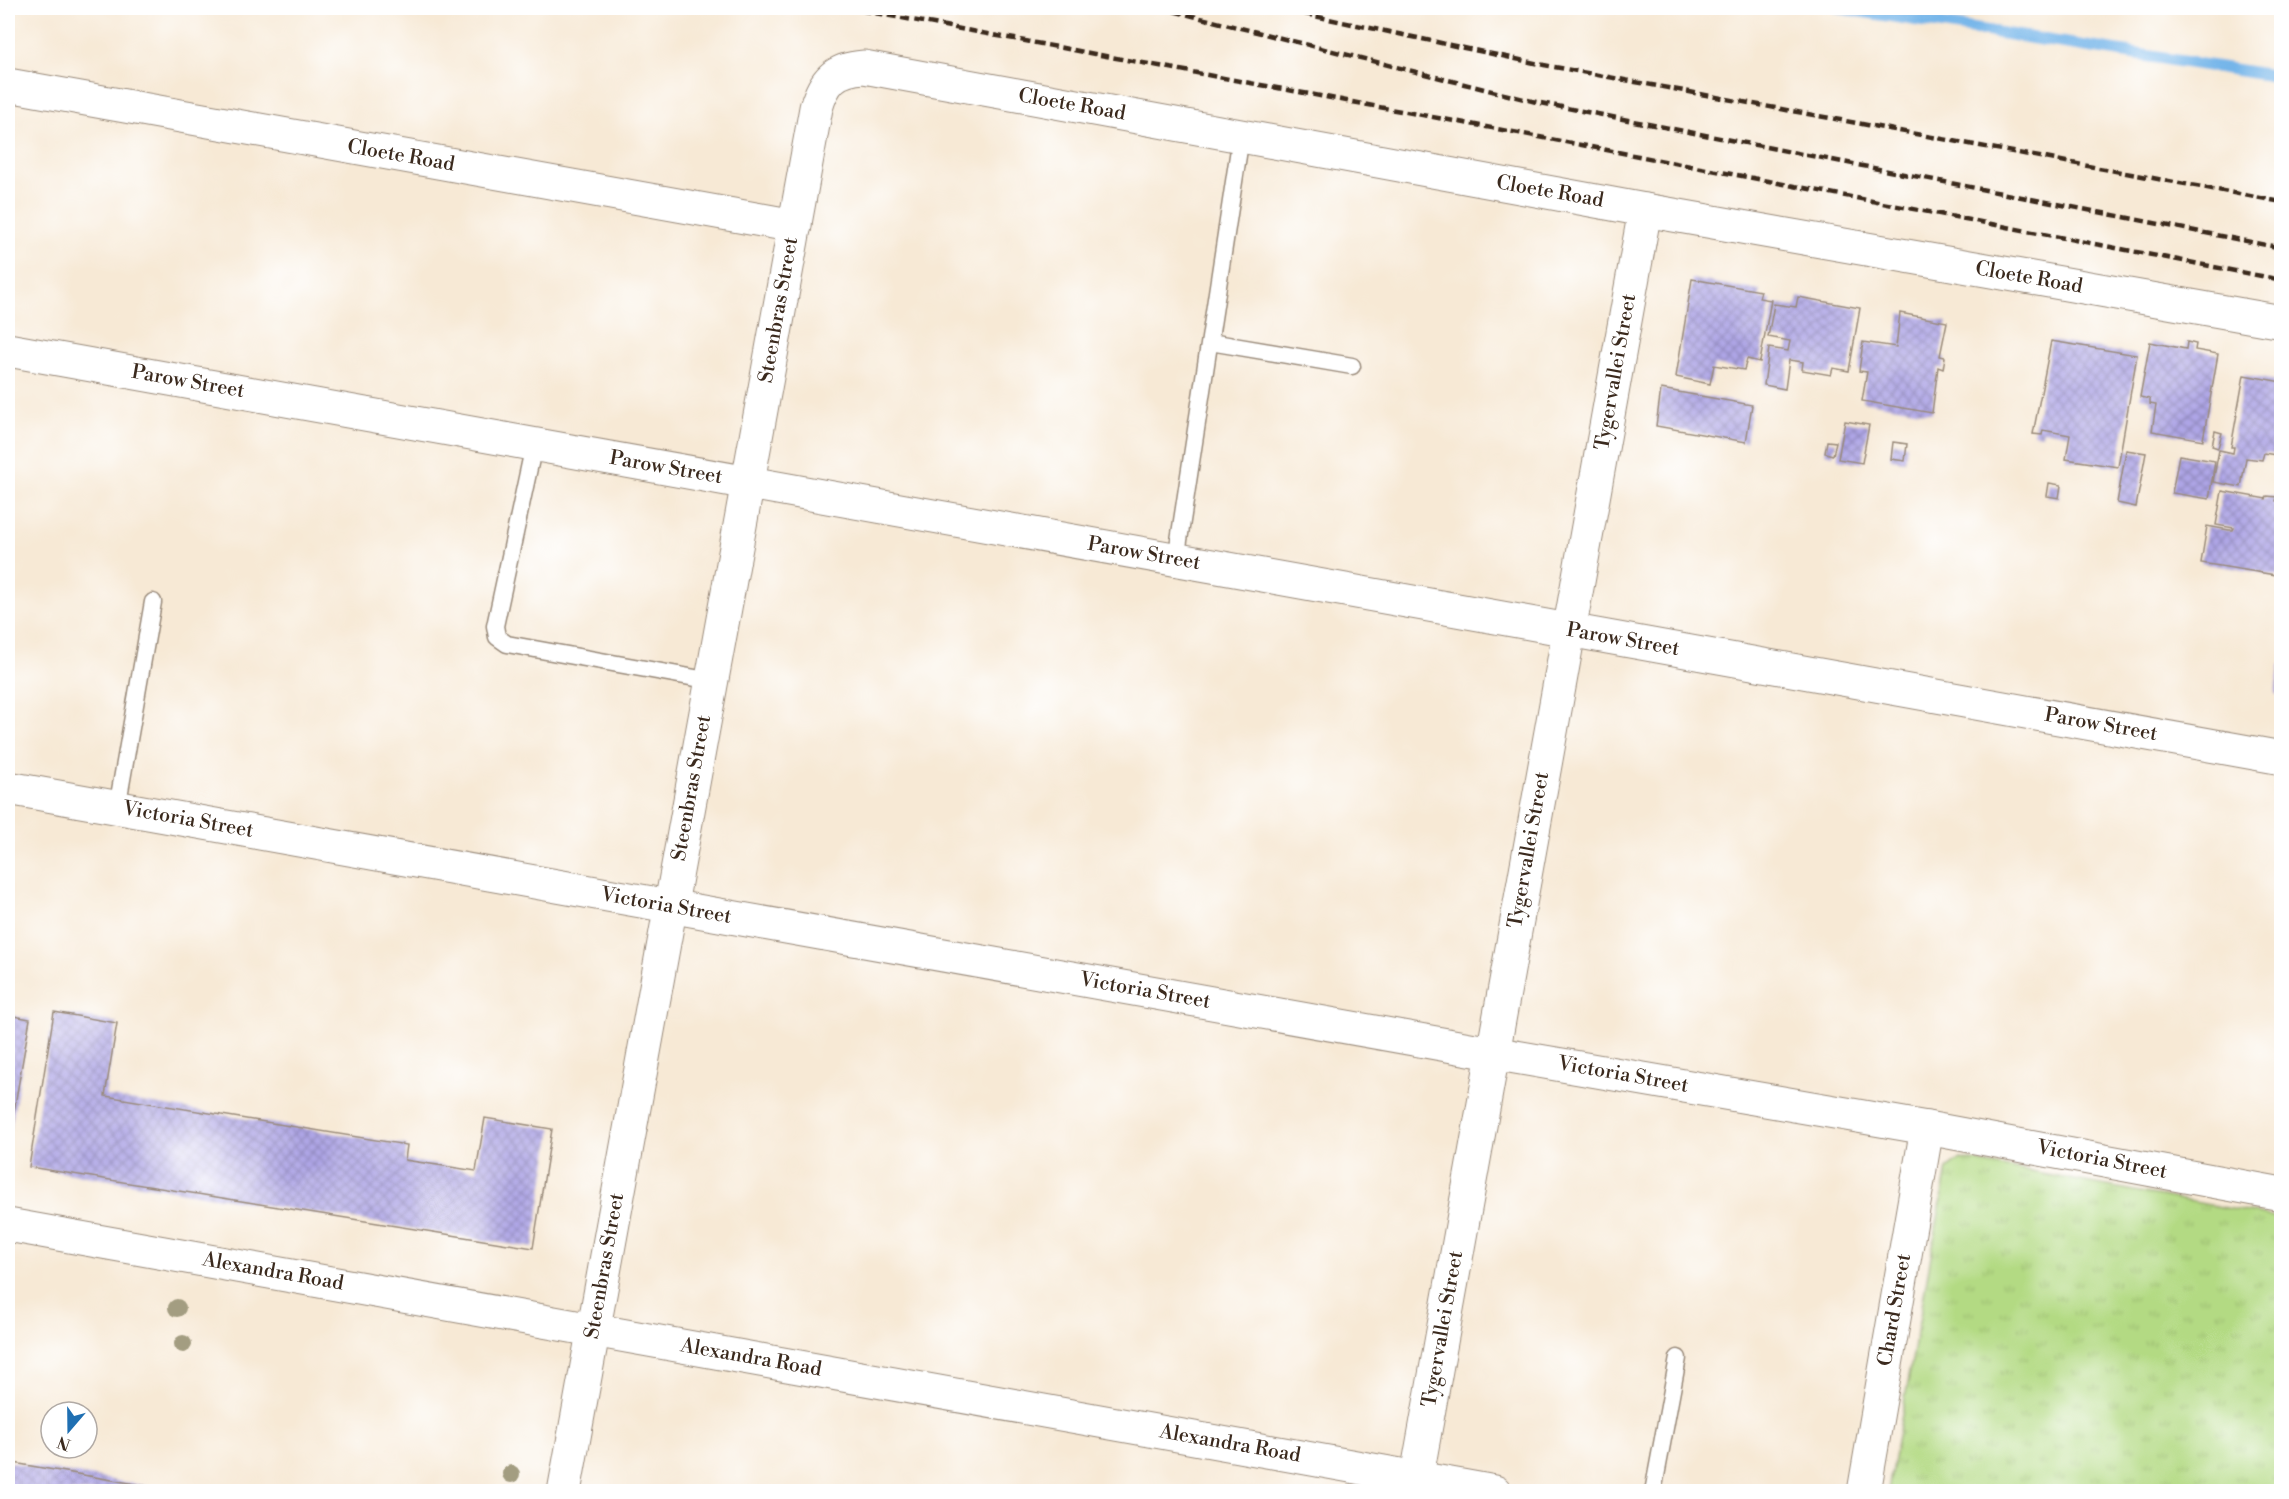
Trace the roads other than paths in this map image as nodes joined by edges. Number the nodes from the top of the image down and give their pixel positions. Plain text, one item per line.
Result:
1 (8, 85) edge
2 (824, 85) joint
3 (1241, 136) junction
4 (1645, 210) junction
5 (795, 226) junction
6 (2282, 322) edge
7 (1210, 342) junction
8 (8, 350) edge
9 (1352, 366) dead end
10 (534, 445) junction
11 (748, 483) junction
12 (1176, 560) junction
13 (153, 602) dead end
14 (1568, 630) junction
15 (712, 681) junction
16 (2282, 758) edge
17 (8, 788) edge
18 (117, 808) junction
19 (670, 906) junction
20 (1492, 1053) junction
21 (1927, 1128) junction
22 (2282, 1194) edge
23 (8, 1225) edge
24 (593, 1330) junction
25 (1678, 1358) dead end
26 (1415, 1484) edge
27 (564, 1491) edge
28 (1495, 1491) edge
29 (1653, 1491) edge
30 (1864, 1491) edge

1 - 5 street, Cloete Road
2 - 3 street, Cloete Road
2 - 5 street, Steenbras Street
3 - 4 street, Cloete Road
3 - 7 lane
4 - 6 street, Cloete Road
4 - 14 street, Tygervallei Street
5 - 11 street, Steenbras Street
7 - 9 lane
7 - 12 lane
8 - 10 street, Parow Street
10 - 11 street, Parow Street
10 - 15 lane
11 - 12 street, Parow Street
11 - 15 street, Steenbras Street
12 - 14 street, Parow Street
13 - 18 lane
14 - 16 street, Parow Street
14 - 20 street, Tygervallei Street
15 - 19 street, Steenbras Street
17 - 18 street, Victoria Street
18 - 19 street, Victoria Street
19 - 20 street, Victoria Street
19 - 24 street, Steenbras Street
20 - 21 street, Victoria Street
20 - 26 street, Tygervallei Street
21 - 22 street, Victoria Street
21 - 30 street, Chard Street
23 - 24 street, Alexandra Road
24 - 26 street, Alexandra Road
24 - 27 street, Steenbras Street
25 - 29 lane
26 - 28 street, Alexandra Road

